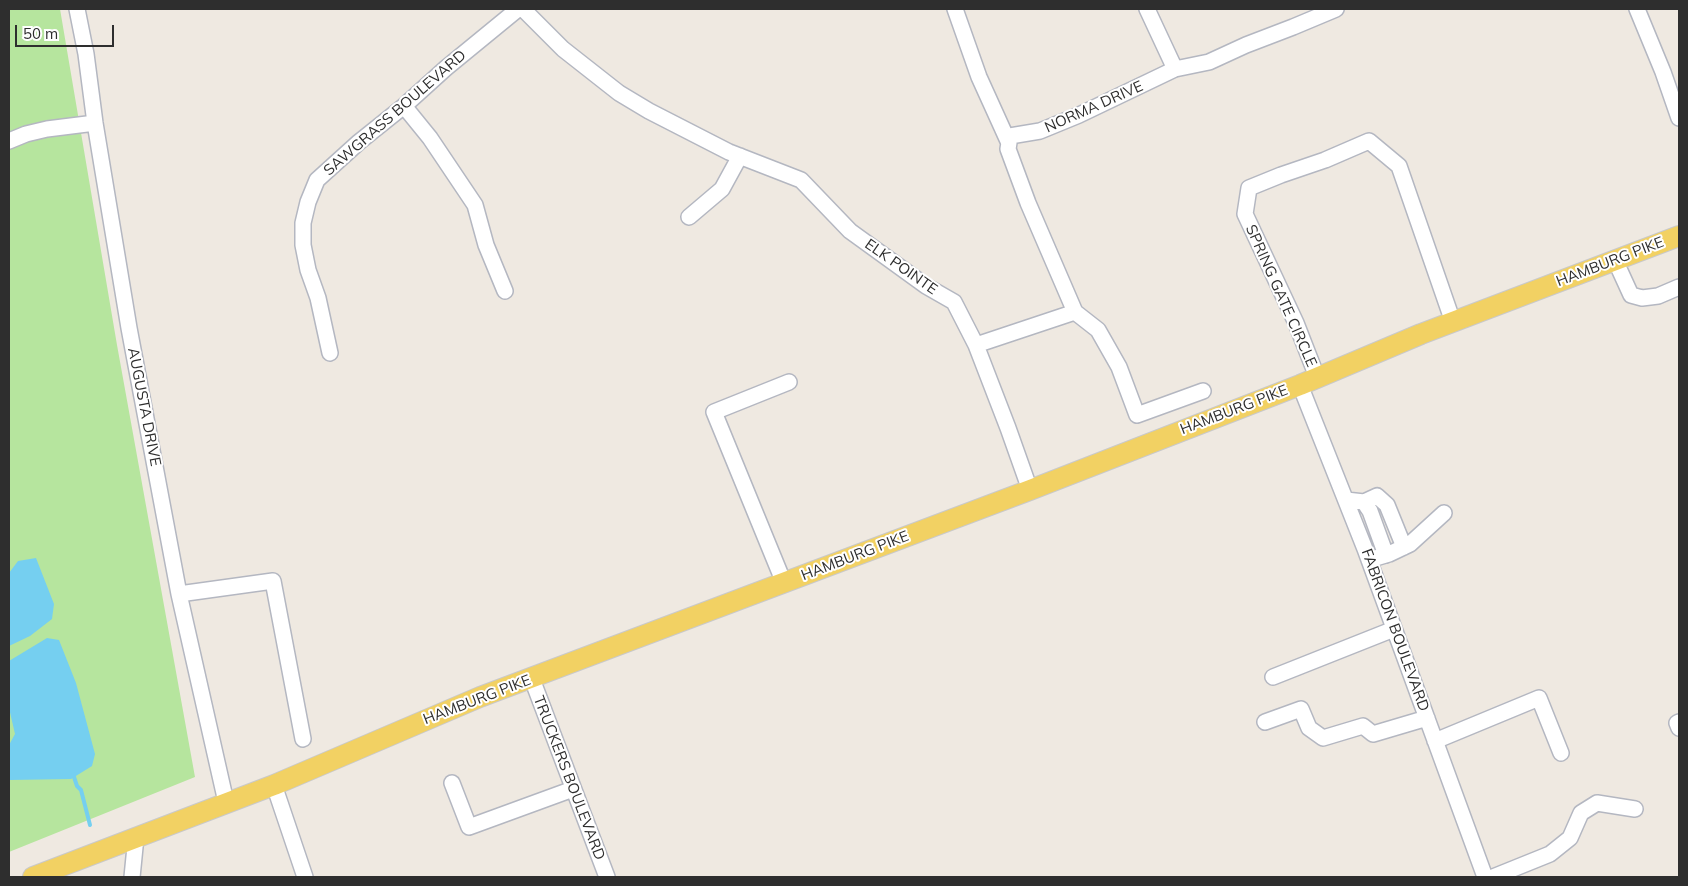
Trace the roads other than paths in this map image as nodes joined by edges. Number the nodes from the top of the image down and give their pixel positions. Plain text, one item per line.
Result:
1 (77, 9) edge
2 (518, 9) edge
3 (522, 9) edge
4 (955, 9) edge
5 (1147, 9) edge
6 (1336, 9) edge
7 (1637, 9) edge
8 (1175, 69) junction
9 (404, 106) junction
10 (1679, 118) edge
11 (95, 122) junction
12 (9, 141) edge
13 (1008, 141) junction
14 (740, 156) junction
15 (689, 218) dead end
16 (1679, 236) edge
17 (1615, 260) junction
18 (1679, 287) edge
19 (504, 290) dead end
20 (1075, 312) junction
21 (1453, 322) junction
22 (976, 345) junction
23 (330, 353) dead end
24 (1308, 381) junction
25 (789, 382) dead end
26 (1203, 390) dead end
27 (1030, 490) junction
28 (1346, 500) junction
29 (1364, 502) junction
30 (1444, 514) dead end
31 (1404, 547) junction
32 (1386, 555) junction
33 (1369, 560) junction
34 (784, 582) junction
35 (179, 594) junction
36 (1394, 629) junction
37 (1273, 677) dead end
38 (532, 679) junction
39 (1427, 718) junction
40 (1265, 722) dead end
41 (1679, 722) edge
42 (1679, 728) edge
43 (303, 739) dead end
44 (1435, 741) junction
45 (1561, 753) dead end
46 (452, 783) dead end
47 (274, 784) junction
48 (573, 788) junction
49 (226, 802) junction
50 (1635, 808) dead end
51 (136, 837) junction
52 (33, 877) edge
53 (132, 877) edge
54 (305, 877) edge
55 (607, 877) edge
56 (1485, 877) edge
57 (1493, 877) edge

1 - 11 street, AUGUSTA DRIVE
2 - 9 street, SAWGRASS BOULEVARD
3 - 14 street, ELK POINTE
4 - 13 street
5 - 8 street
6 - 8 street, NORMA DRIVE
7 - 10 street
8 - 13 street, NORMA DRIVE
9 - 19 street
9 - 23 street, SAWGRASS BOULEVARD
11 - 12 street
11 - 35 street, AUGUSTA DRIVE
13 - 20 street
14 - 15 street
14 - 22 street, ELK POINTE
16 - 17 main road, HAMBURG PIKE
17 - 18 street
17 - 21 main road, HAMBURG PIKE
20 - 22 street
20 - 26 street
21 - 24 main road, HAMBURG PIKE
21 - 24 street, SPRING GATE CIRCLE
22 - 27 street, ELK POINTE
24 - 27 main road, HAMBURG PIKE
24 - 28 street, FABRICON BOULEVARD
25 - 34 street
27 - 34 main road, HAMBURG PIKE
28 - 29 street
28 - 33 street, FABRICON BOULEVARD
29 - 31 street
29 - 32 street
30 - 31 street
31 - 32 street
32 - 33 street
33 - 36 street, FABRICON BOULEVARD
34 - 38 main road, HAMBURG PIKE
35 - 43 street
35 - 49 street, AUGUSTA DRIVE
36 - 37 street
36 - 39 street, FABRICON BOULEVARD
38 - 47 main road, HAMBURG PIKE
38 - 48 street, TRUCKERS BOULEVARD
39 - 40 street
39 - 44 street, FABRICON BOULEVARD
41 - 42 street
44 - 45 street
44 - 56 street, FABRICON BOULEVARD
46 - 48 street
47 - 49 main road, HAMBURG PIKE
47 - 54 street
48 - 55 street, TRUCKERS BOULEVARD
49 - 51 main road, HAMBURG PIKE
50 - 57 street
51 - 52 main road, HAMBURG PIKE
51 - 53 street

